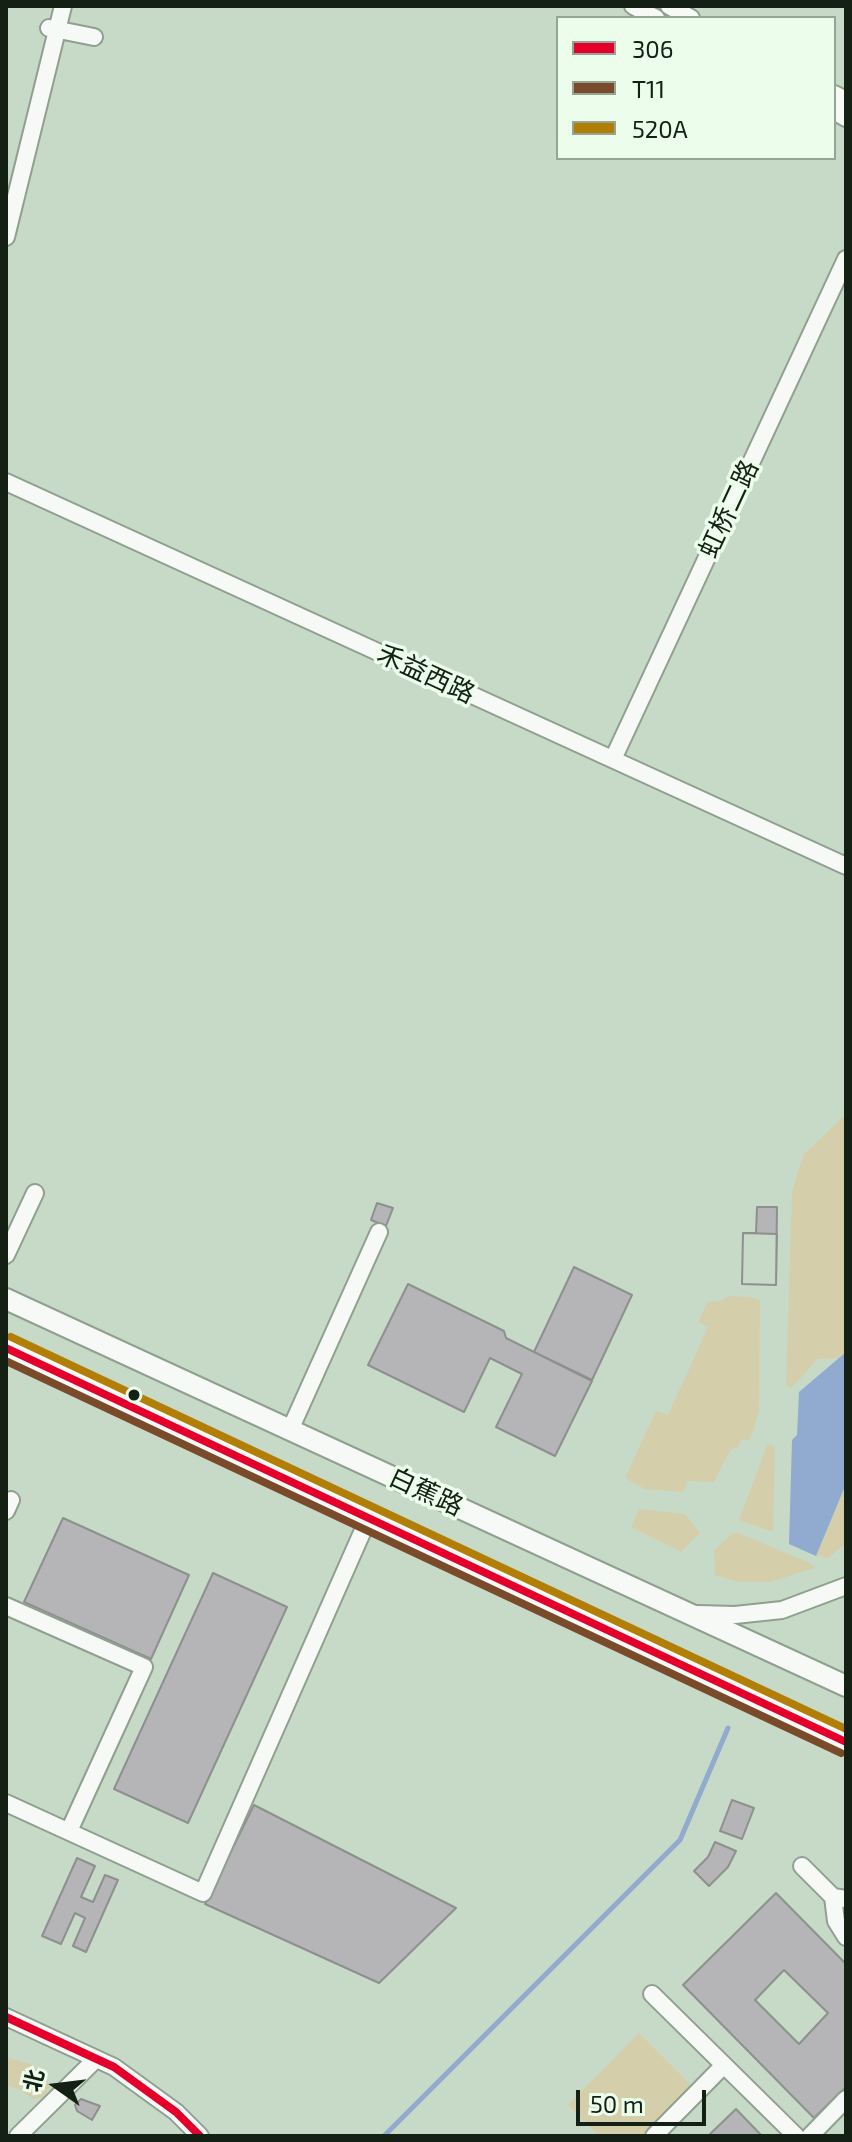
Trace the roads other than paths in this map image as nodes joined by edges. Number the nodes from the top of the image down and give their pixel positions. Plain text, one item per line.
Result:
1 (55, 6) edge
2 (63, 6) edge
3 (633, 6) edge
4 (669, 6) edge
5 (652, 16) edge
6 (687, 16) edge
7 (53, 29) junction
8 (94, 37) dead end
9 (6, 207) edge
10 (6, 237) edge
11 (846, 259) edge
12 (6, 482) edge
13 (613, 759) junction
14 (846, 866) edge
15 (35, 1193) dead end
16 (379, 1232) dead end
17 (6, 1255) edge
18 (6, 1299) edge
19 (6, 1348) edge
20 (290, 1430) junction
21 (368, 1519) junction
22 (846, 1586) edge
23 (6, 1606) edge
24 (689, 1614) junction
25 (846, 1686) edge
26 (846, 1742) edge
27 (6, 1803) edge
28 (69, 1831) junction
29 (802, 1866) dead end
30 (839, 1898) edge
31 (846, 1937) edge
32 (652, 1994) dead end
33 (6, 2017) edge
34 (96, 2059) junction
35 (724, 2065) junction
36 (846, 2099) edge
37 (19, 2136) edge
38 (200, 2136) edge
39 (654, 2136) edge
40 (796, 2136) edge
41 (810, 2136) edge

1 - 7 street
2 - 7 street
3 - 5 street
4 - 6 street
7 - 8 street
7 - 9 street
7 - 10 street
11 - 13 street, 虹桥二路
12 - 13 street, 禾益西路
13 - 14 street, 禾益西路
15 - 17 street
16 - 20 street
18 - 20 main road, 白蕉路
19 - 21 main road, 白蕉路
20 - 24 main road, 白蕉路
21 - 26 main road, 白蕉路
21 - 28 street
22 - 24 street
23 - 28 street
24 - 25 main road, 白蕉路
27 - 28 street
29 - 30 street
30 - 31 street
32 - 35 street
33 - 34 street
34 - 37 street
34 - 38 street
35 - 39 street
35 - 40 street
36 - 41 street

